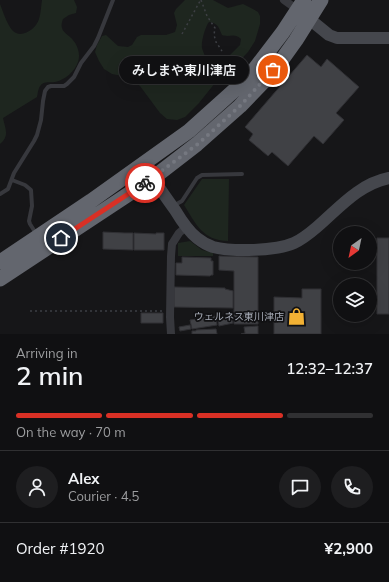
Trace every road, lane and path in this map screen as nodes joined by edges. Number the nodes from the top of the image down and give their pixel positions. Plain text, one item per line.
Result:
1 (113, 0) edge
2 (201, 0) edge
3 (284, 0) edge
4 (321, 0) edge
5 (303, 10) edge
6 (182, 34) dead end
7 (389, 38) edge
8 (222, 51) dead end
9 (144, 164) junction
10 (242, 174) dead end
11 (153, 178) junction
12 (389, 178) edge
13 (12, 180) junction
14 (0, 194) edge
15 (172, 207) junction
16 (186, 227) junction
17 (38, 237) junction
18 (0, 262) edge
19 (0, 279) edge
20 (30, 311) dead end
21 (170, 311) junction
22 (171, 334) edge

1 - 13 lane
2 - 6 path
2 - 8 path
3 - 5 street
4 - 5 highway
5 - 7 street
5 - 9 highway
5 - 11 highway
9 - 11 street
9 - 17 highway
10 - 15 lane
11 - 15 street
11 - 19 highway
12 - 16 street
13 - 14 lane
13 - 17 lane
15 - 16 street
16 - 21 street
17 - 18 highway
20 - 21 path
21 - 22 street

